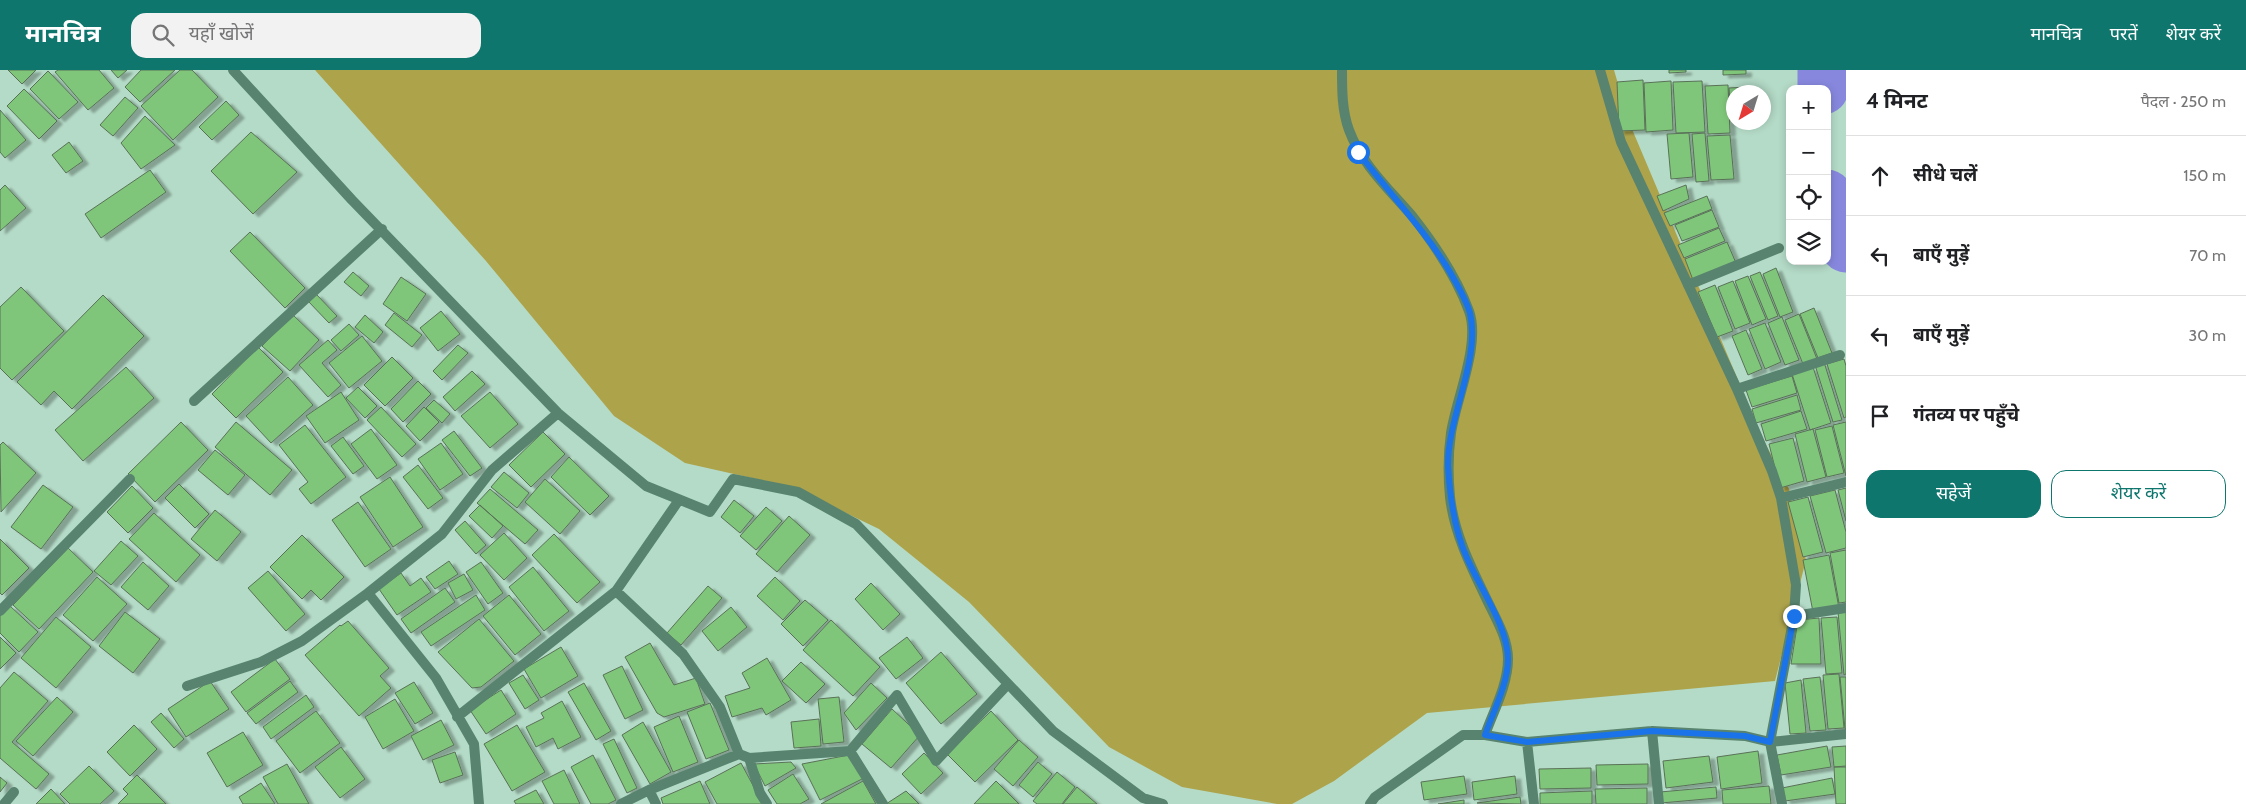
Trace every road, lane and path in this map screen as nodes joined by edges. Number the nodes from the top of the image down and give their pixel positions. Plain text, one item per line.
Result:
1 (233, 70) edge
2 (1342, 70) edge
3 (1600, 70) edge
4 (382, 228) junction
5 (1779, 248) dead end
6 (1688, 285) junction
7 (1840, 355) dead end
8 (1737, 390) junction
9 (194, 401) dead end
10 (558, 413) junction
11 (130, 479) dead end
12 (1846, 482) edge
13 (1781, 498) junction
14 (679, 500) junction
15 (616, 591) junction
16 (368, 593) junction
17 (1846, 608) edge
18 (0, 611) edge
19 (1794, 616) junction
20 (1008, 684) junction
21 (187, 686) dead end
22 (457, 716) junction
23 (1652, 731) junction
24 (1846, 734) edge
25 (1485, 735) junction
26 (1527, 742) junction
27 (1770, 742) junction
28 (850, 751) junction
29 (744, 756) junction
30 (649, 790) junction
31 (14, 792) dead end
32 (4, 804) edge
33 (479, 804) edge
34 (621, 804) edge
35 (656, 804) edge
36 (767, 804) edge
37 (883, 804) edge
38 (1163, 804) edge
39 (1370, 804) edge
40 (1534, 804) edge
41 (1659, 804) edge
42 (1782, 804) edge

1 - 4 street
2 - 25 street
3 - 6 street
4 - 9 street
4 - 10 street
5 - 6 street
6 - 8 street
7 - 8 street
8 - 13 street
10 - 14 street
10 - 16 street
11 - 18 street
12 - 13 street
13 - 19 street
14 - 15 street
14 - 20 street
15 - 22 street
15 - 29 street
16 - 21 street
16 - 22 street
17 - 19 street
19 - 27 street
20 - 28 street
20 - 38 street
22 - 33 street
23 - 26 street
23 - 27 street
23 - 41 street
24 - 27 street
25 - 26 street
25 - 39 street
26 - 40 street
27 - 42 street
28 - 29 street
28 - 37 street
29 - 30 street
29 - 36 street
30 - 34 street
30 - 35 street
31 - 32 street

